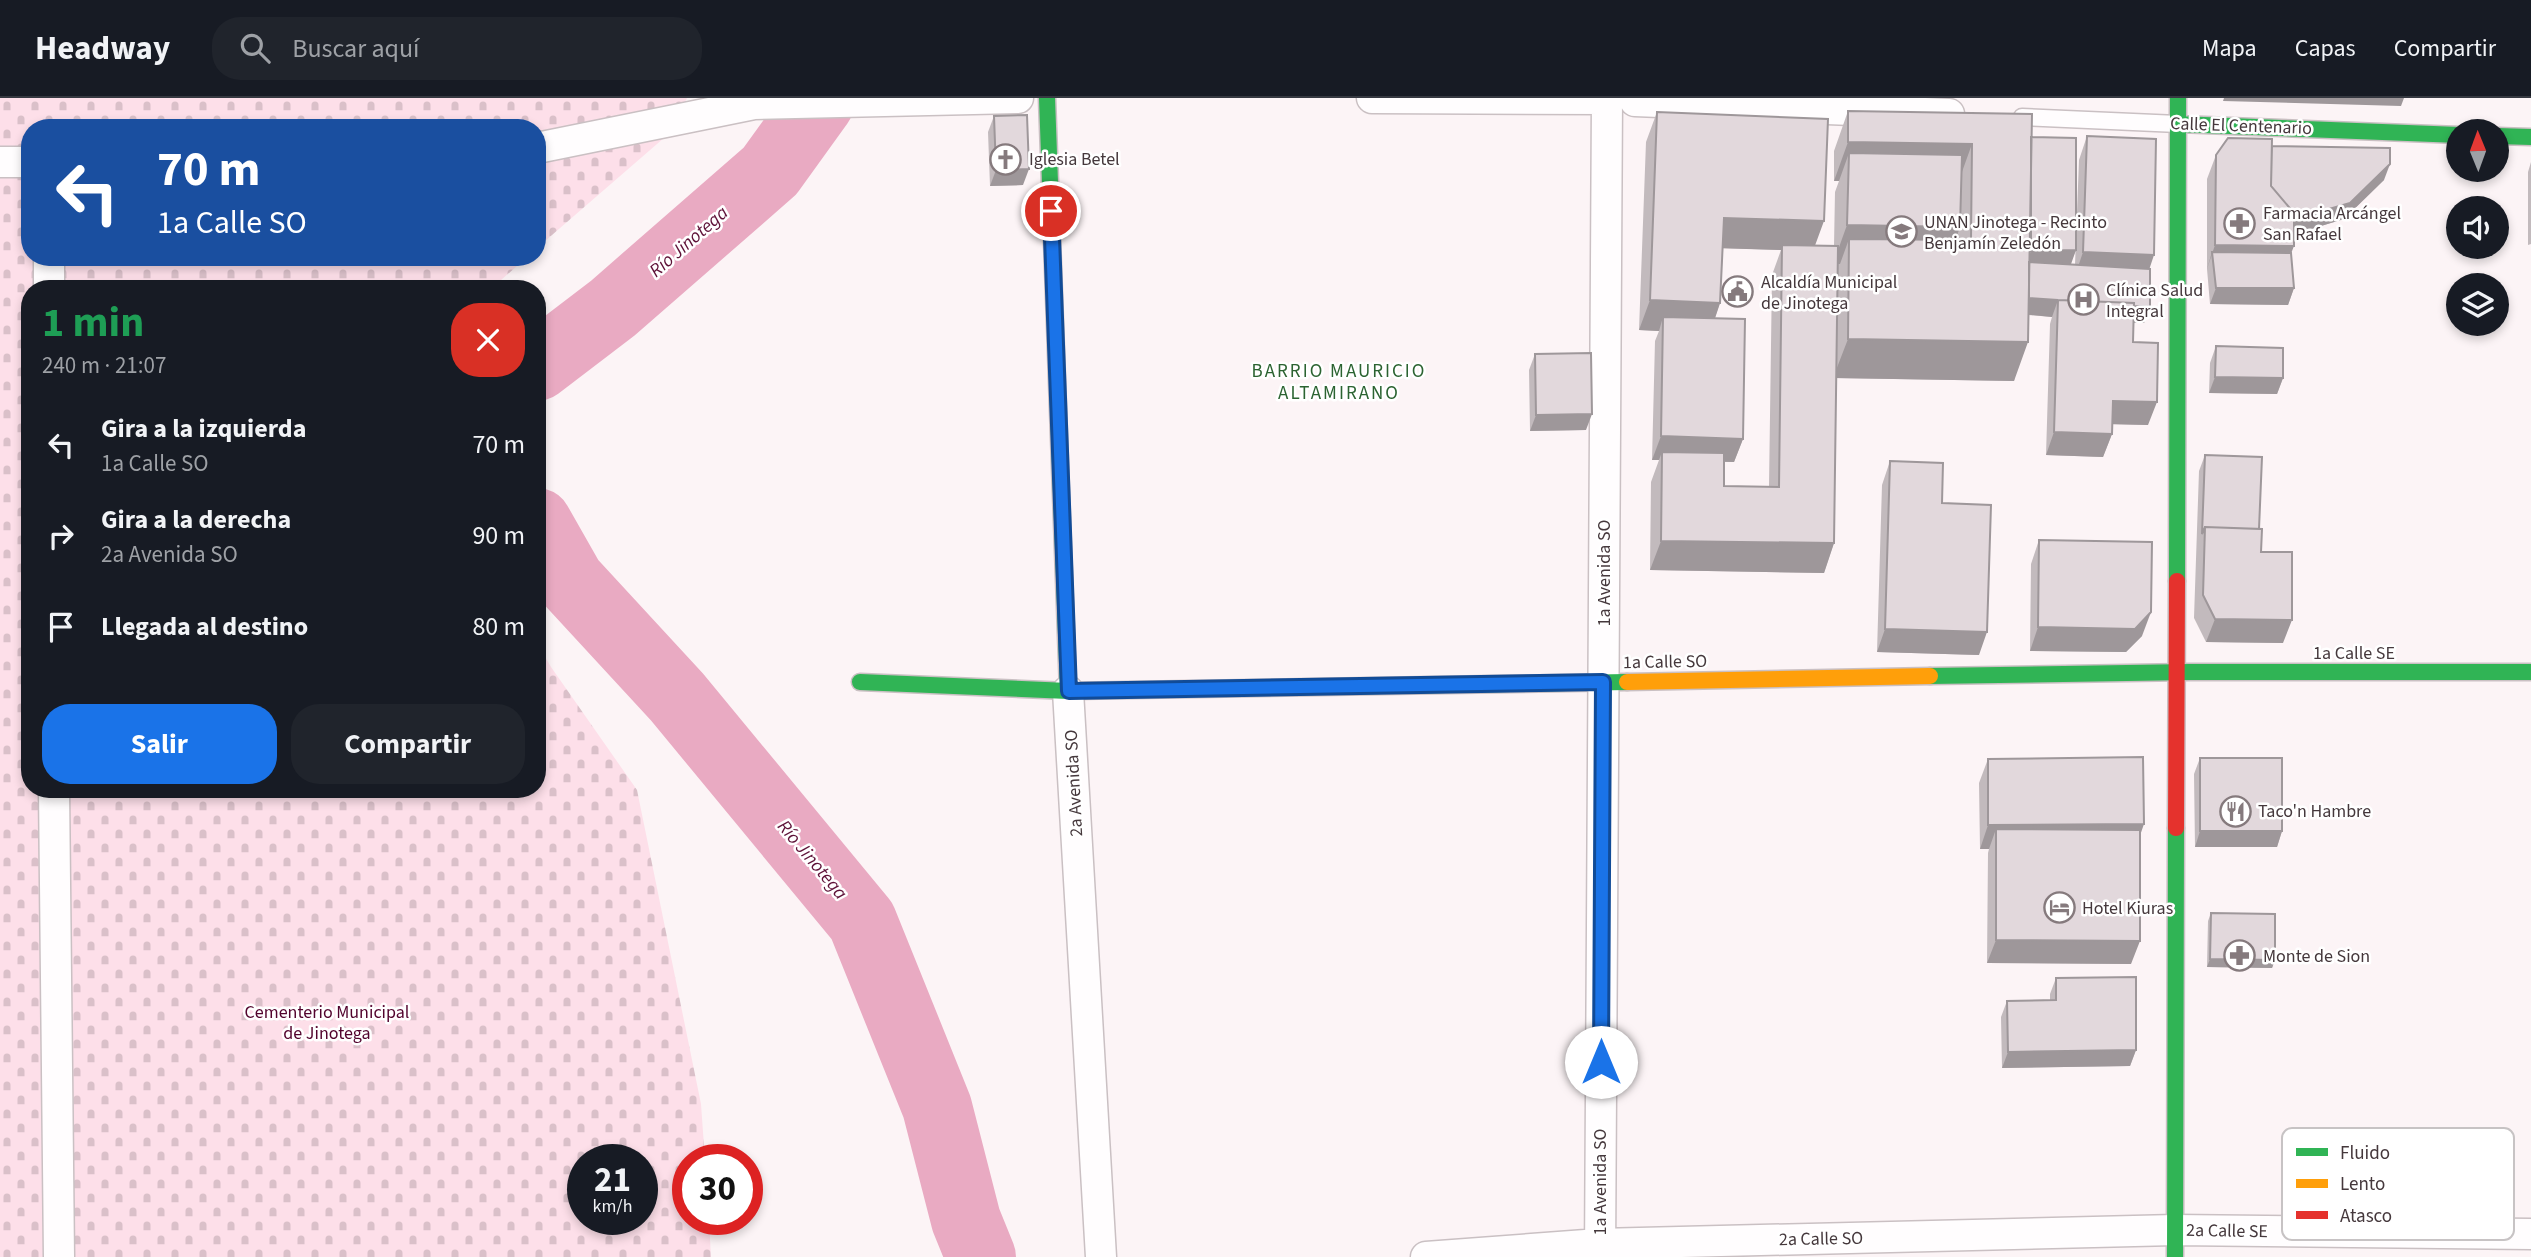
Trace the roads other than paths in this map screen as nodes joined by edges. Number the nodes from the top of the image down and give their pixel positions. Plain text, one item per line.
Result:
1 (1018, 98) edge
2 (1047, 98) edge
3 (1372, 98) edge
4 (2178, 98) edge
5 (1616, 99) edge
6 (1999, 116) joint
7 (2178, 124) junction
8 (2446, 134) edge
9 (2510, 136) edge
10 (2531, 137) edge
11 (546, 146) edge
12 (0, 162) edge
13 (21, 162) edge
14 (2531, 672) edge
15 (2178, 673) junction
16 (860, 682) dead end
17 (1603, 682) junction
18 (1069, 691) junction
19 (54, 798) edge
20 (2317, 1240) edge
21 (2175, 1244) edge
22 (1600, 1251) edge
23 (59, 1257) edge
24 (1101, 1257) edge
25 (1426, 1257) edge

1 - 11 street
2 - 18 street, 2a Avenida SO
3 - 5 street
4 - 7 street
5 - 6 street
5 - 17 street, 1a Avenida SO
6 - 7 lane, Calle El Centenario
7 - 8 street, Calle El Centenario
7 - 15 street
9 - 10 street
12 - 13 street
14 - 15 street, 1a Calle SE
15 - 17 street, 1a Calle SO
15 - 21 street
16 - 18 street, 1a Calle SO
17 - 18 street, 1a Calle SO
17 - 22 street, 1a Avenida SO
18 - 24 street, 2a Avenida SO
19 - 23 street
20 - 21 street, 2a Calle SE
21 - 22 street, 2a Calle SO
22 - 25 street, 2a Calle SO

